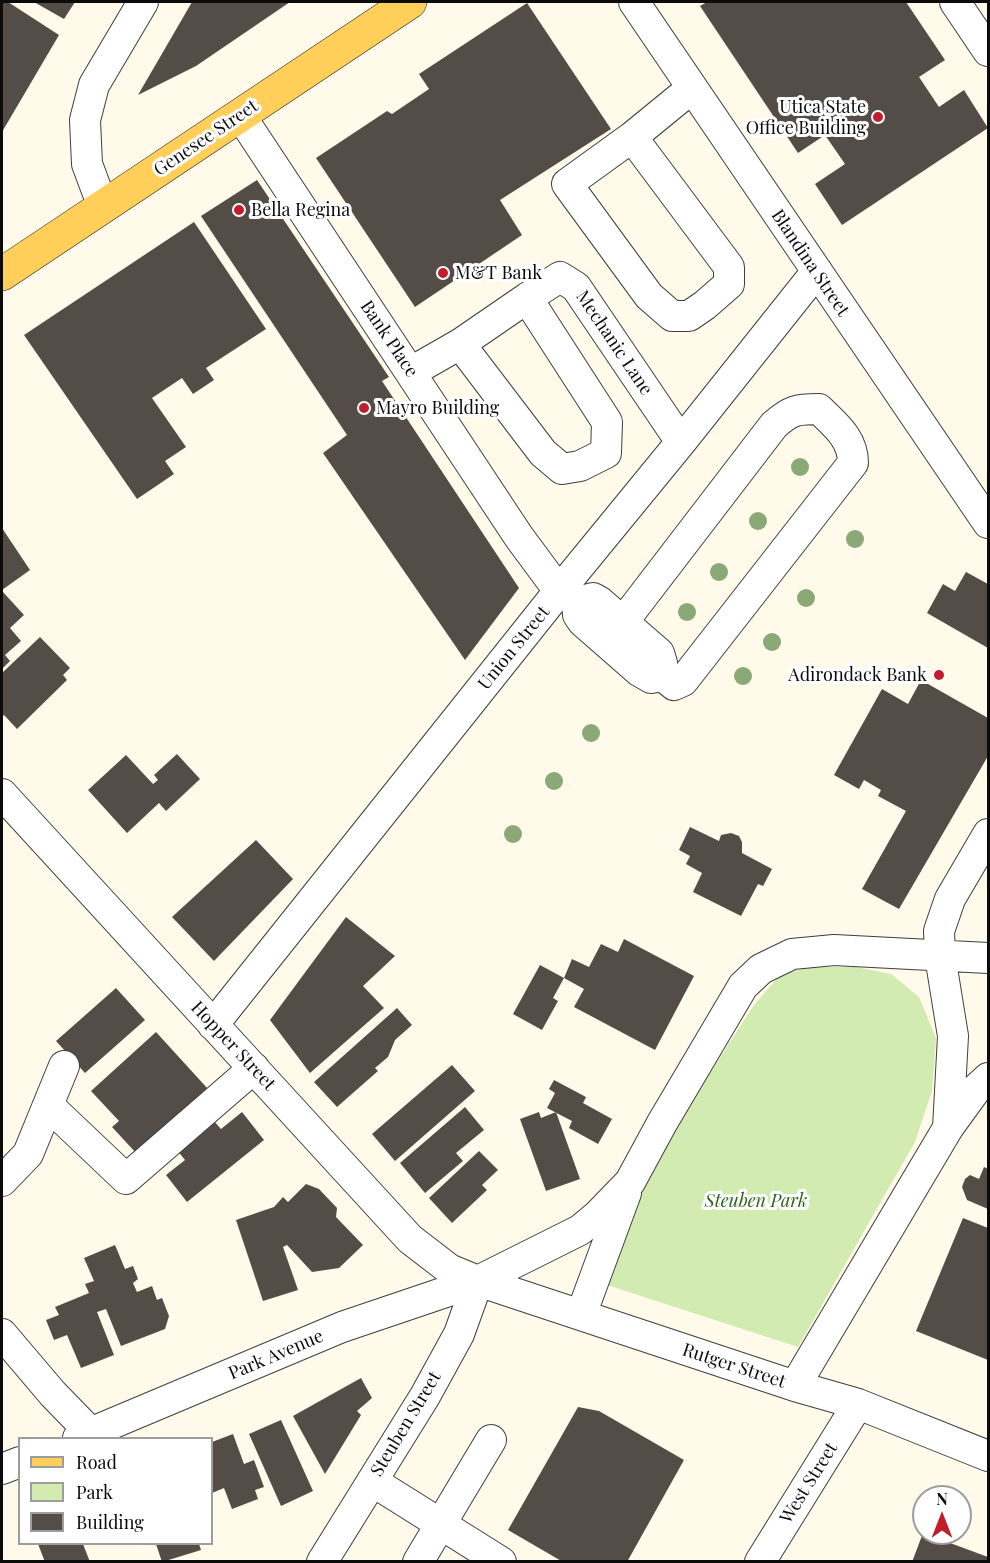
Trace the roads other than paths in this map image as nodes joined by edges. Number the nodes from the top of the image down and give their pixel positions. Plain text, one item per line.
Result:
1 (143, 2) edge
2 (410, 2) edge
3 (634, 2) edge
4 (955, 2) edge
5 (988, 51) edge
6 (692, 88) junction
7 (240, 115) junction
8 (632, 137) junction
9 (103, 207) junction
10 (817, 271) junction
11 (2, 274) edge
12 (527, 298) junction
13 (460, 344) junction
14 (411, 372) junction
15 (681, 442) junction
16 (988, 523) edge
17 (568, 597) junction
18 (623, 622) junction
19 (663, 676) junction
20 (2, 794) edge
21 (988, 834) edge
22 (940, 956) junction
23 (988, 958) edge
24 (213, 1025) junction
25 (64, 1066) dead end
26 (254, 1068) junction
27 (988, 1078) edge
28 (49, 1106) junction
29 (948, 1128) junction
30 (2, 1181) edge
31 (630, 1182) junction
32 (478, 1281) junction
33 (581, 1315) junction
34 (2, 1334) edge
35 (795, 1386) junction
36 (858, 1404) junction
37 (84, 1436) edge
38 (491, 1440) dead end
39 (988, 1456) edge
40 (18, 1463) edge
41 (2, 1469) edge
42 (372, 1481) junction
43 (441, 1524) junction
44 (322, 1562) edge
45 (418, 1562) edge
46 (501, 1562) edge
47 (760, 1562) edge

1 - 9 street
2 - 7 main road, Genesee Street
3 - 6 street, Blandina Street
4 - 5 street
6 - 8 street
6 - 10 street, Blandina Street
7 - 9 main road, Genesee Street
7 - 14 street, Bank Place
8 - 8 street
9 - 11 main road, Genesee Street
10 - 15 street, Union Street
10 - 16 street, Blandina Street
12 - 13 street, Mechanic Lane
12 - 13 street
12 - 15 street, Mechanic Lane
13 - 14 street, Mechanic Lane
14 - 17 street, Bank Place
15 - 17 street, Union Street
17 - 18 street
17 - 19 street, Bank Place
17 - 24 street, Union Street
18 - 19 street
18 - 19 street, Bank Place
20 - 24 street, Hopper Street
21 - 22 street
22 - 23 street
22 - 29 street
22 - 31 street
24 - 26 street, Hopper Street
25 - 28 street
26 - 28 street
26 - 32 street, Hopper Street
27 - 29 street
28 - 30 street
29 - 35 street
31 - 32 street
31 - 33 street
32 - 33 street, Rutger Street
32 - 37 street, Park Avenue
32 - 42 street, Steuben Street
33 - 35 street, Rutger Street
34 - 37 street
35 - 36 street, Rutger Street
36 - 39 street, Rutger Street
36 - 47 street, West Street
38 - 43 street
40 - 41 street
42 - 43 street
42 - 44 street, Steuben Street
43 - 45 street
43 - 46 street

